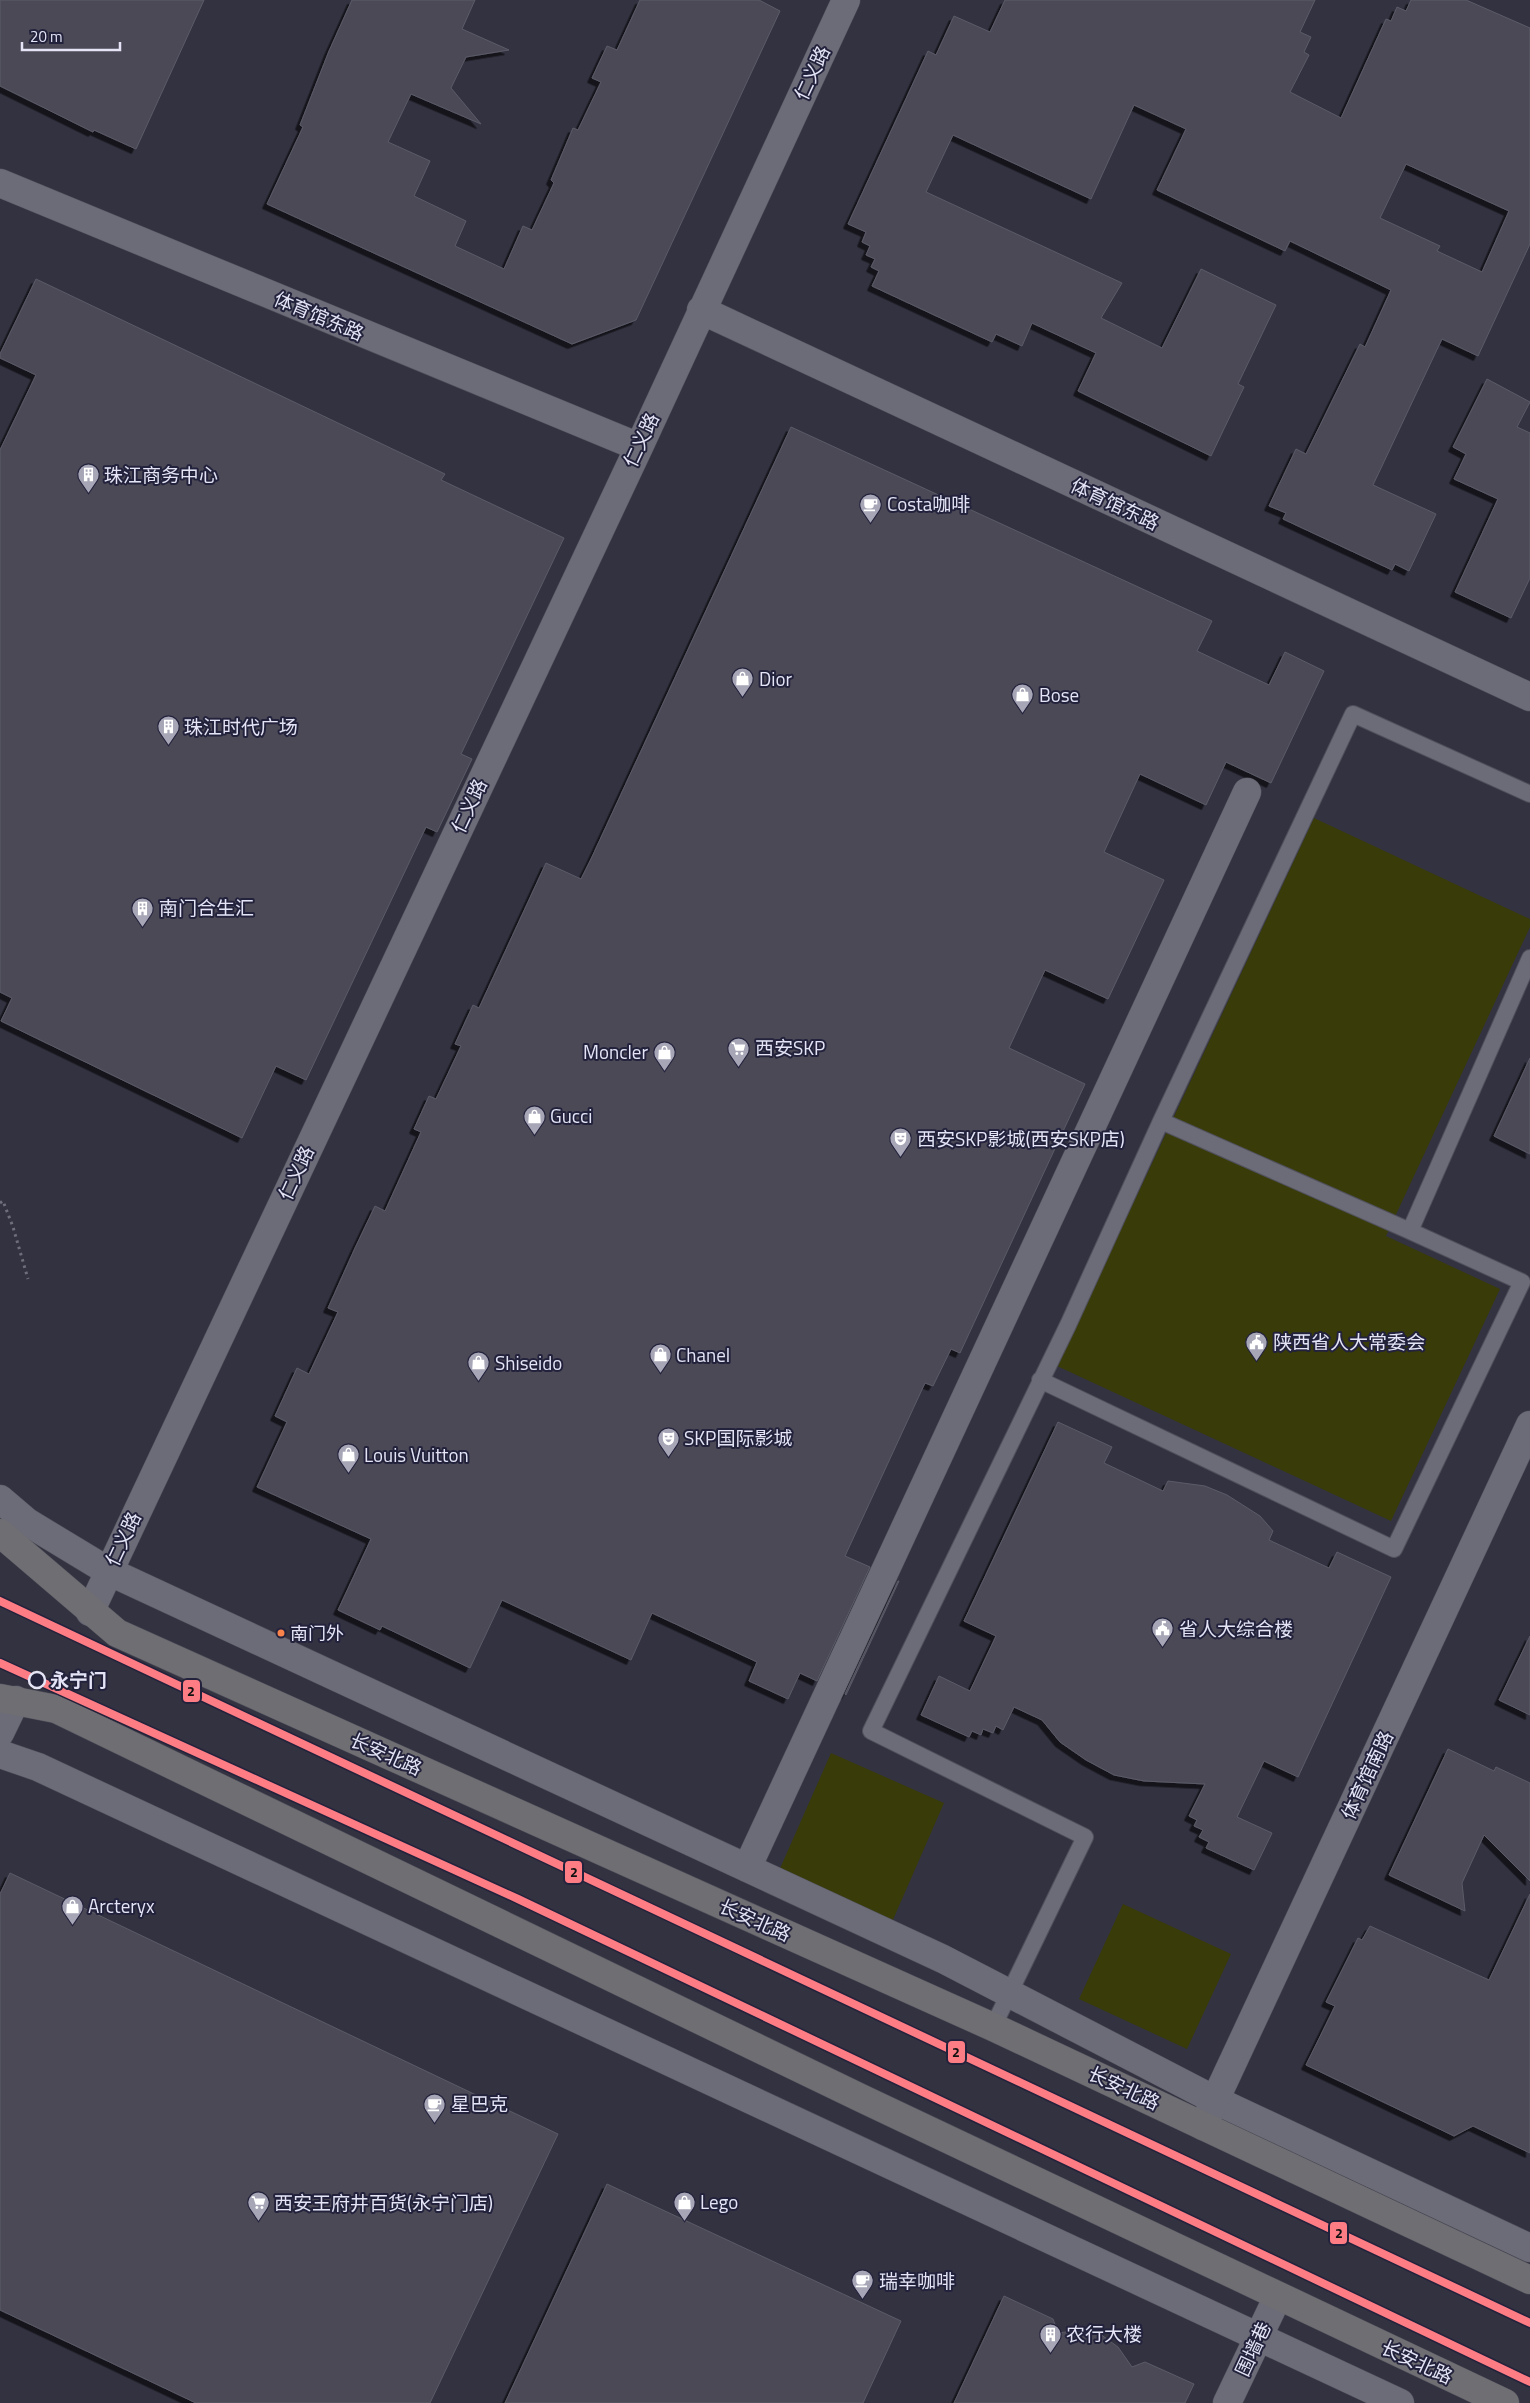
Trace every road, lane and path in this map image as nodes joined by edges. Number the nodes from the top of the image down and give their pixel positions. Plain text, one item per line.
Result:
1 (846, 0) edge
2 (0, 183) edge
3 (700, 310) junction
4 (639, 447) junction
5 (1530, 697) edge
6 (1248, 792) dead end
7 (1530, 794) edge
8 (1530, 958) edge
9 (1161, 1121) junction
10 (0, 1203) edge
11 (1410, 1231) junction
12 (28, 1278) dead end
13 (1040, 1380) junction
14 (1530, 1425) edge
15 (0, 1499) edge
16 (0, 1533) edge
17 (108, 1571) junction
18 (90, 1612) junction
19 (8, 1699) edge
20 (0, 1733) edge
21 (0, 1754) edge
22 (747, 1868) junction
23 (1009, 1993) junction
24 (993, 2027) junction
25 (1215, 2100) junction
26 (1203, 2126) junction
27 (1530, 2248) edge
28 (1530, 2280) edge
29 (1278, 2296) junction
30 (1258, 2337) junction
31 (1227, 2403) edge
32 (1400, 2403) edge
33 (1505, 2403) edge

1 - 3 street, 仁义路
2 - 4 street, 体育馆东路
3 - 4 street, 仁义路
3 - 5 street, 体育馆东路
4 - 17 street, 仁义路
6 - 22 street
7 - 9 lane
8 - 11 lane
9 - 11 lane
9 - 13 lane
10 - 12 path
11 - 13 lane
13 - 23 lane
14 - 25 street, 体育馆南路
15 - 17 street
16 - 18 main road, 长安北路
17 - 18 street, 仁义路
17 - 22 street
18 - 24 main road, 长安北路
19 - 20 street
19 - 29 main road, 长安北路
21 - 30 street
22 - 23 street
23 - 24 lane
23 - 25 street
24 - 26 main road, 长安北路
25 - 26 street, 体育馆南路
25 - 27 street
26 - 28 main road, 长安北路
29 - 30 street, 围墙巷
29 - 33 main road, 长安北路
30 - 31 street, 围墙巷
30 - 32 street

